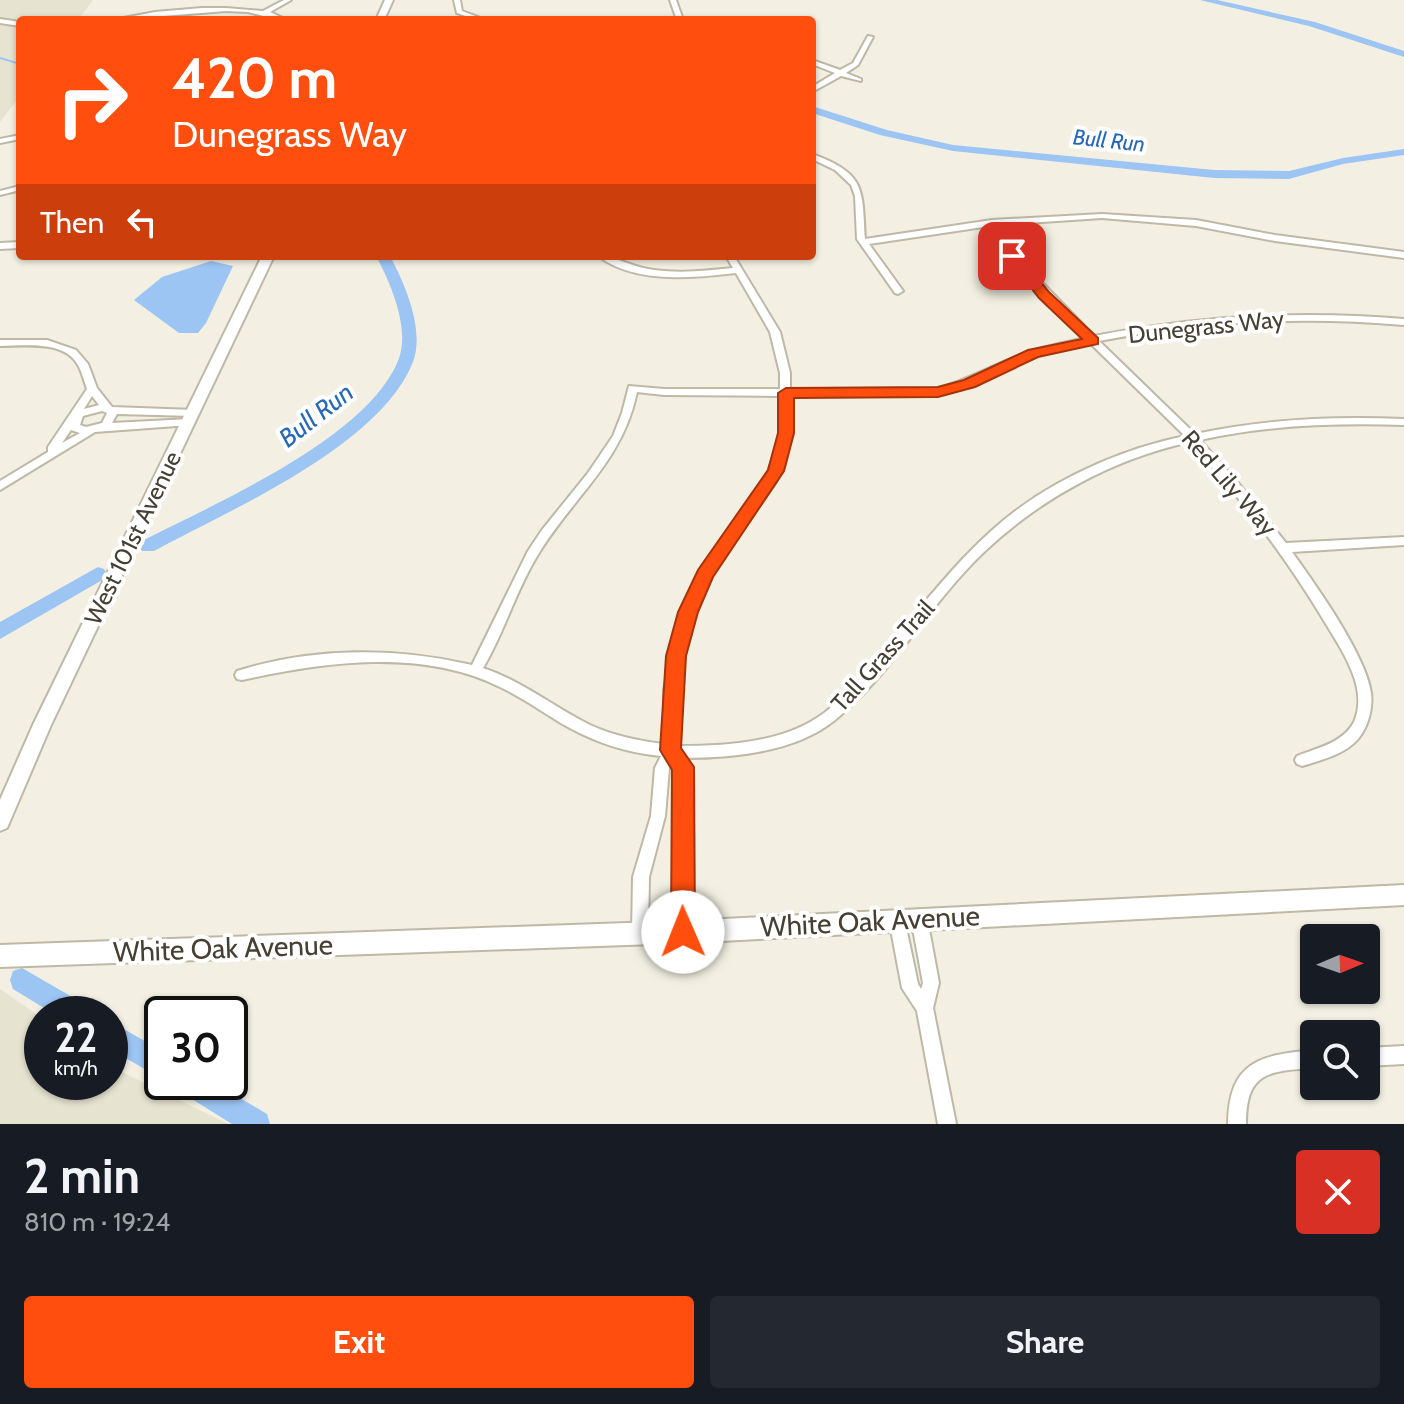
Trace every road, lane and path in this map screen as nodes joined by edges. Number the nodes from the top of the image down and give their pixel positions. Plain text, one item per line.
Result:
1 (288, 0) edge
2 (457, 0) edge
3 (266, 12) junction
4 (144, 16) edge
5 (275, 16) edge
6 (470, 16) edge
7 (870, 37) dead end
8 (816, 64) edge
9 (843, 74) junction
10 (859, 80) dead end
11 (816, 88) edge
12 (816, 158) edge
13 (992, 223) junction
14 (863, 242) junction
15 (1404, 255) edge
16 (266, 260) edge
17 (610, 260) edge
18 (732, 260) edge
19 (737, 270) junction
20 (898, 291) dead end
21 (1404, 322) edge
22 (1093, 341) junction
23 (0, 343) edge
24 (92, 389) junction
25 (786, 393) junction
26 (109, 409) junction
27 (192, 417) junction
28 (72, 420) junction
29 (1404, 422) edge
30 (96, 429) junction
31 (1193, 440) junction
32 (51, 452) junction
33 (0, 486) edge
34 (1404, 541) edge
35 (1284, 548) junction
36 (475, 671) junction
37 (242, 675) dead end
38 (671, 750) junction
39 (1302, 760) dead end
40 (0, 822) edge
41 (1404, 895) edge
42 (908, 918) junction
43 (683, 932) junction
44 (640, 934) junction
45 (0, 956) edge
46 (1404, 1055) edge
47 (1380, 1056) edge
48 (1300, 1060) edge
49 (947, 1124) edge
50 (1237, 1124) edge

1 - 3 street
2 - 6 street
3 - 4 street
3 - 5 street
7 - 9 street
8 - 9 street
9 - 10 street
9 - 11 street
12 - 14 street
13 - 14 street
13 - 15 street
13 - 22 street, Red Lily Way
14 - 20 street
16 - 27 street, West 101st Avenue
17 - 19 street
18 - 19 street
19 - 25 street
21 - 22 street, Dunegrass Way
22 - 25 street, Dunegrass Way
22 - 31 street, Red Lily Way
23 - 24 street
24 - 26 street
24 - 28 street
25 - 36 street, Dunegrass Way
25 - 38 street
26 - 27 street
26 - 28 street
26 - 30 street
27 - 30 street
27 - 40 street, West 101st Avenue
28 - 30 street
28 - 32 street
29 - 31 street, Tall Grass Trail
30 - 32 street
31 - 35 street, Red Lily Way
31 - 38 street, Tall Grass Trail
32 - 33 street
34 - 35 street
35 - 39 street, Red Lily Way
36 - 37 street, Tall Grass Trail
36 - 38 street, Tall Grass Trail
38 - 43 street
38 - 44 street
41 - 42 street, White Oak Avenue
42 - 43 street, White Oak Avenue
42 - 49 street
43 - 44 street, White Oak Avenue
44 - 45 street, White Oak Avenue
46 - 47 street
48 - 50 street

